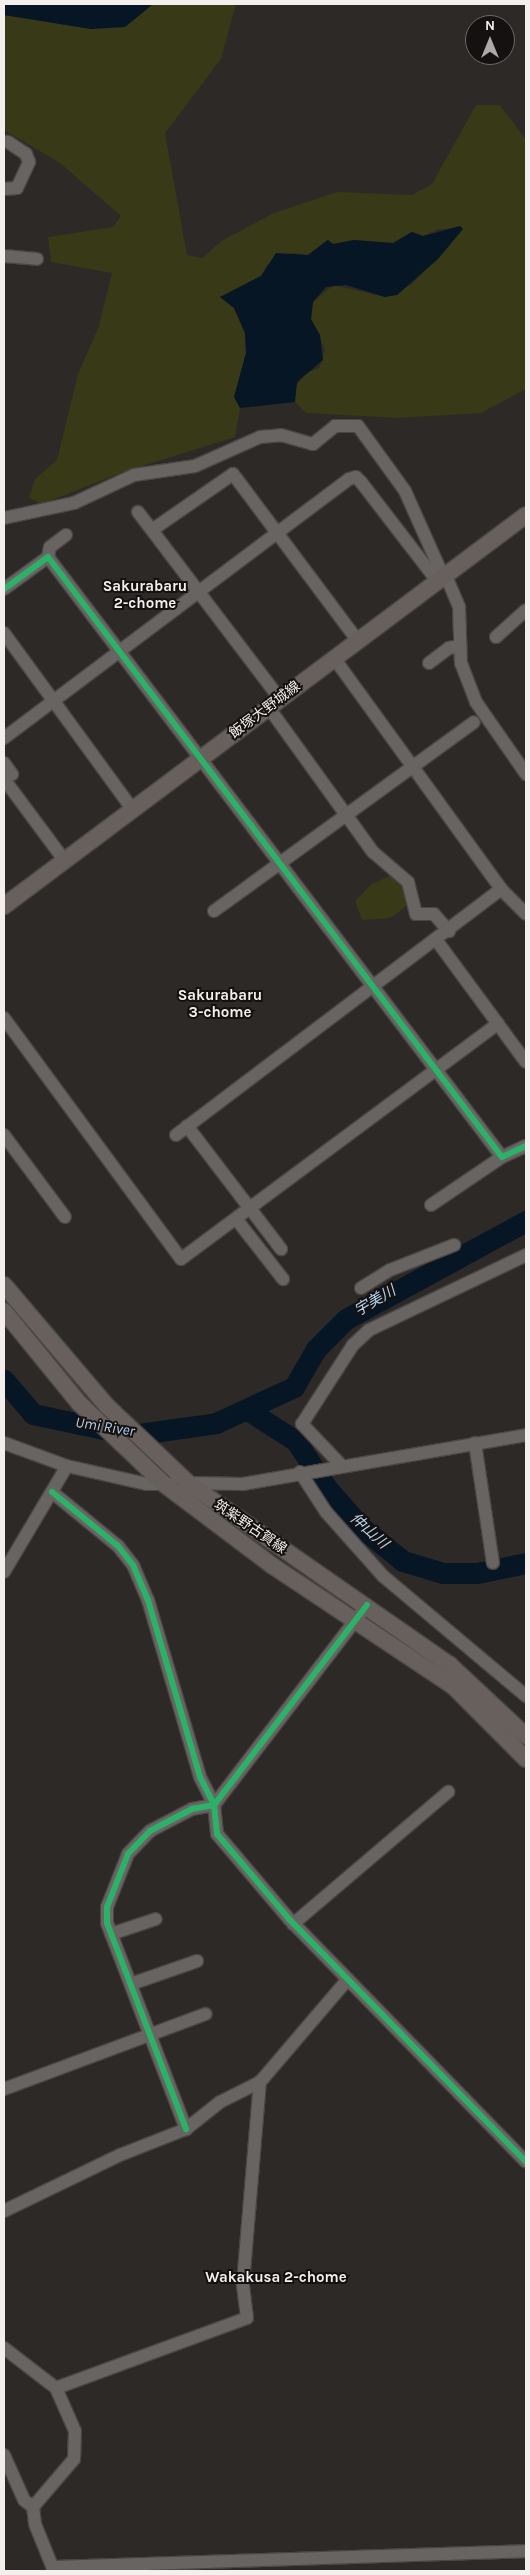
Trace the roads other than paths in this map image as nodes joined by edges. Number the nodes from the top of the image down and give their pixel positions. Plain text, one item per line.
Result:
1 (8, 142) dead end
2 (4, 189) edge
3 (4, 256) edge
4 (37, 259) dead end
5 (138, 512) dead end
6 (526, 515) edge
7 (4, 518) edge
8 (152, 530) junction
9 (279, 534) junction
10 (66, 535) dead end
11 (48, 557) junction
12 (443, 579) junction
13 (4, 590) edge
14 (199, 592) junction
15 (526, 610) edge
16 (4, 634) edge
17 (496, 637) dead end
18 (358, 641) junction
19 (459, 646) junction
20 (120, 652) junction
21 (334, 658) junction
22 (429, 663) dead end
23 (53, 701) junction
24 (274, 703) junction
25 (474, 722) dead end
26 (4, 738) edge
27 (200, 759) junction
28 (4, 763) edge
29 (412, 767) junction
30 (526, 774) edge
31 (8, 776) edge
32 (133, 810) junction
33 (346, 816) junction
34 (65, 861) junction
35 (279, 864) junction
36 (501, 889) junction
37 (4, 906) edge
38 (214, 911) dead end
39 (526, 914) edge
40 (449, 931) junction
41 (437, 941) junction
42 (373, 989) junction
43 (4, 1018) edge
44 (498, 1024) junction
45 (526, 1062) edge
46 (435, 1071) junction
47 (187, 1126) junction
48 (4, 1135) edge
49 (176, 1135) dead end
50 (526, 1146) edge
51 (502, 1158) junction
52 (431, 1205) dead end
53 (250, 1209) junction
54 (65, 1217) dead end
55 (236, 1220) junction
56 (454, 1245) dead end
57 (281, 1249) dead end
58 (526, 1255) edge
59 (282, 1279) dead end
60 (4, 1285) edge
61 (361, 1288) dead end
62 (4, 1311) edge
63 (526, 1435) edge
64 (4, 1442) edge
65 (475, 1443) junction
66 (67, 1466) junction
67 (338, 1466) junction
68 (300, 1472) junction
69 (188, 1483) junction
70 (164, 1484) junction
71 (52, 1492) junction
72 (493, 1563) dead end
73 (4, 1572) edge
74 (367, 1605) junction
75 (356, 1618) junction
76 (526, 1696) edge
77 (524, 1731) edge
78 (526, 1759) edge
79 (448, 1792) dead end
80 (214, 1805) junction
81 (156, 1919) dead end
82 (293, 1924) junction
83 (111, 1934) junction
84 (197, 1961) dead end
85 (348, 1979) junction
86 (131, 1984) junction
87 (206, 2014) dead end
88 (150, 2036) junction
89 (260, 2082) junction
90 (4, 2089) edge
91 (186, 2129) junction
92 (526, 2162) edge
93 (4, 2211) edge
94 (4, 2348) edge
95 (56, 2388) junction
96 (4, 2455) edge
97 (33, 2507) junction
98 (526, 2551) edge
99 (54, 2569) edge

1 - 2 street
3 - 4 street
5 - 8 street
6 - 12 main road, 飯塚大野城線
7 - 12 street
8 - 9 street
8 - 14 street
9 - 12 street
9 - 14 street
9 - 18 street
10 - 11 street
11 - 13 street
11 - 20 street
12 - 18 main road, 飯塚大野城線
12 - 19 street
14 - 20 street
14 - 24 street
15 - 17 street
16 - 23 street
18 - 21 main road, 飯塚大野城線
19 - 22 street
19 - 30 street
20 - 23 street
20 - 27 street
21 - 24 main road, 飯塚大野城線
21 - 29 street
23 - 26 street
23 - 32 street
24 - 27 main road, 飯塚大野城線
24 - 33 street
25 - 29 street
27 - 32 main road, 飯塚大野城線
27 - 35 street
28 - 31 street
29 - 33 street
29 - 36 street
31 - 34 street
32 - 34 main road, 飯塚大野城線
33 - 35 street
33 - 40 street
34 - 37 main road, 飯塚大野城線
35 - 38 street
35 - 42 street
36 - 39 street
36 - 40 street
40 - 41 street
41 - 42 street
41 - 44 street
42 - 46 street
42 - 47 street
43 - 55 street
44 - 45 street
44 - 46 street
46 - 51 street
46 - 53 street
47 - 49 street
47 - 53 street
48 - 54 street
50 - 51 street
51 - 52 street
53 - 55 street
53 - 57 street
55 - 59 street
56 - 61 street
58 - 67 street
60 - 69 main road, 筑紫野古賀線
62 - 70 main road, 筑紫野古賀線
63 - 65 street
64 - 66 street
65 - 67 street
65 - 72 street
66 - 70 street
66 - 71 street
67 - 68 street
68 - 69 street
68 - 76 street
69 - 70 street
69 - 74 main road, 筑紫野古賀線
70 - 75 main road, 筑紫野古賀線
71 - 73 street
71 - 80 street
74 - 75 street
74 - 77 main road, 筑紫野古賀線
75 - 78 main road, 筑紫野古賀線
75 - 80 street
79 - 82 street
80 - 82 street
80 - 83 street
81 - 83 street
82 - 85 street
83 - 86 street
84 - 86 street
85 - 89 street
85 - 92 street
86 - 88 street
87 - 88 street
88 - 90 street
88 - 91 street
89 - 91 street
89 - 95 street
91 - 93 street
94 - 95 street
95 - 97 street
96 - 97 street
97 - 99 street
98 - 99 street

